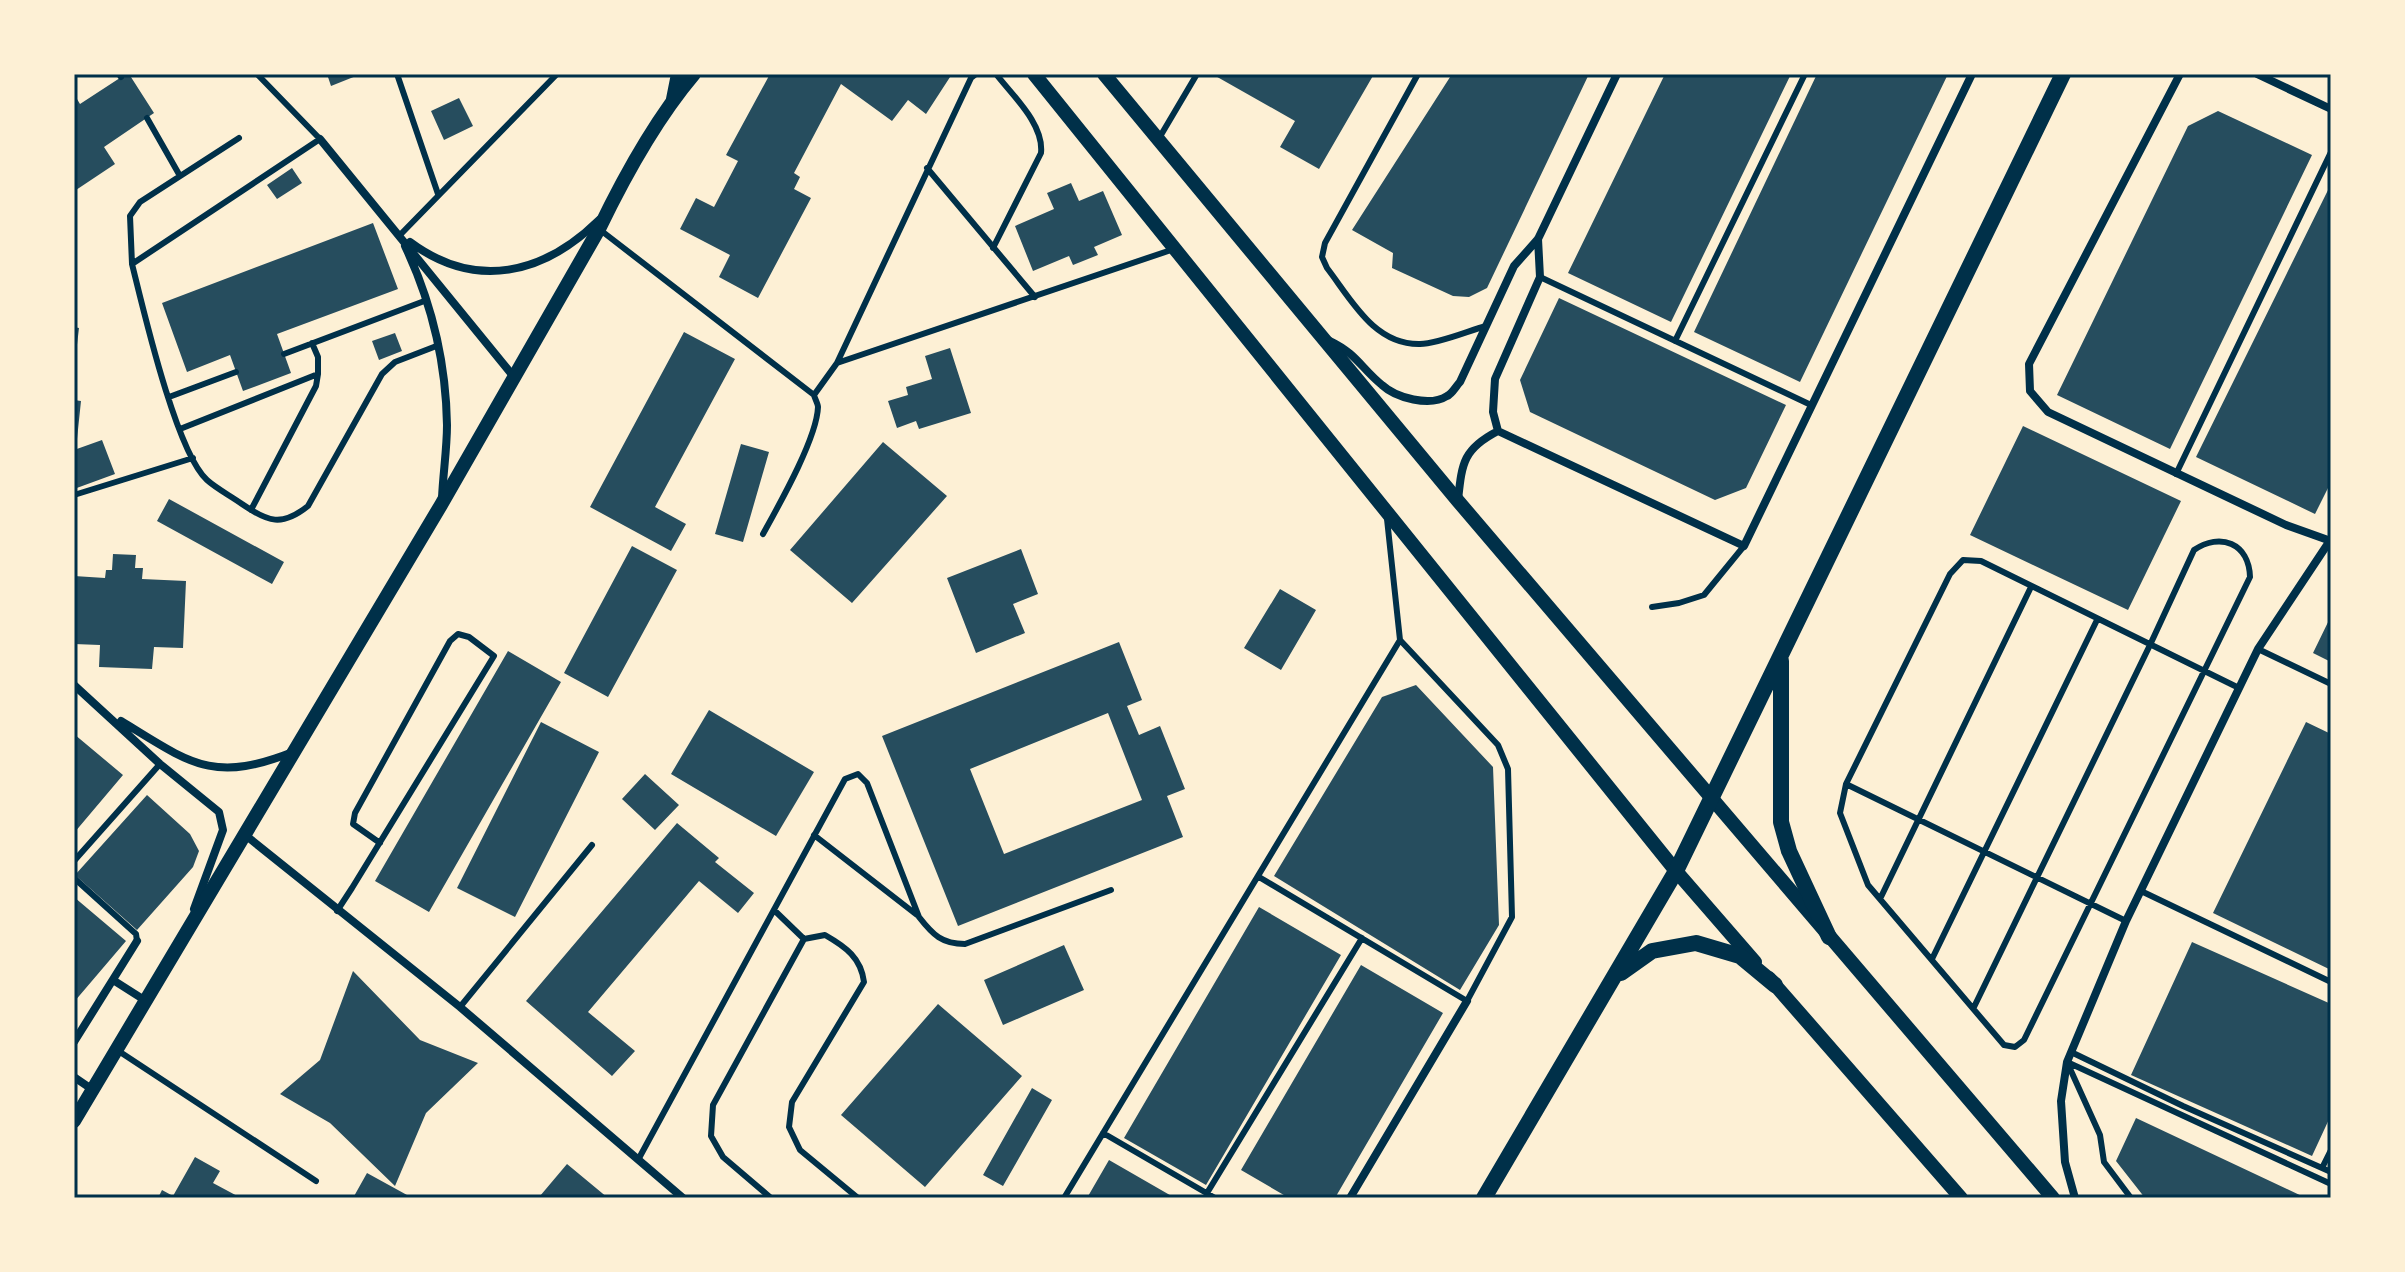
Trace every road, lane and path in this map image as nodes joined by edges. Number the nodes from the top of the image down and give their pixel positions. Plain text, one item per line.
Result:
1 (257, 74) edge
2 (397, 74) edge
3 (557, 74) edge
4 (678, 74) edge
5 (694, 74) edge
6 (976, 74) edge
7 (996, 74) edge
8 (1034, 74) edge
9 (1104, 74) edge
10 (1197, 74) edge
11 (1418, 74) edge
12 (1617, 74) edge
13 (1805, 74) edge
14 (1972, 74) edge
15 (2063, 74) edge
16 (2180, 74) edge
17 (2257, 74) edge
18 (673, 99) junction
19 (2331, 109) edge
20 (147, 118) dead end
21 (239, 138) dead end
22 (320, 139) junction
23 (1158, 140) junction
24 (2331, 152) edge
25 (927, 168) junction
26 (180, 176) junction
27 (617, 191) junction
28 (438, 194) junction
29 (599, 229) junction
30 (400, 235) junction
31 (1538, 239) junction
32 (993, 248) junction
33 (1174, 249) junction
34 (132, 264) junction
35 (1540, 277) junction
36 (1035, 297) junction
37 (427, 300) junction
38 (1486, 326) junction
39 (1322, 338) junction
40 (1675, 341) junction
41 (312, 343) junction
42 (439, 345) junction
43 (284, 354) dead end
44 (837, 363) junction
45 (236, 372) dead end
46 (318, 374) junction
47 (514, 377) junction
48 (814, 395) junction
49 (169, 397) junction
50 (1811, 405) junction
51 (180, 429) junction
52 (1498, 431) junction
53 (193, 458) junction
54 (2176, 474) junction
55 (74, 495) edge
56 (1458, 501) junction
57 (441, 505) junction
58 (251, 510) junction
59 (1387, 514) junction
60 (763, 534) dead end
61 (2330, 540) edge
62 (1744, 546) junction
63 (2031, 587) junction
64 (1652, 607) dead end
65 (2097, 620) junction
66 (1400, 640) junction
67 (2150, 645) junction
68 (2258, 649) junction
69 (1781, 655) junction
70 (2205, 672) junction
71 (2331, 684) edge
72 (74, 685) edge
73 (2239, 688) junction
74 (107, 713) junction
75 (295, 751) junction
76 (160, 764) junction
77 (1846, 784) junction
78 (1711, 799) junction
79 (1917, 819) junction
80 (244, 834) junction
81 (814, 835) junction
82 (380, 843) junction
83 (592, 845) dead end
84 (1983, 851) junction
85 (74, 861) edge
86 (1676, 871) junction
87 (2036, 876) junction
88 (1259, 877) junction
89 (74, 878) edge
90 (1111, 890) dead end
91 (2141, 891) junction
92 (1880, 899) junction
93 (2090, 903) junction
94 (774, 910) junction
95 (337, 911) junction
96 (919, 917) junction
97 (2126, 921) junction
98 (1829, 937) junction
99 (1362, 938) junction
100 (183, 939) junction
101 (804, 939) junction
102 (137, 941) joint
103 (1932, 959) junction
104 (1615, 977) junction
105 (113, 980) junction
106 (2331, 982) edge
107 (1775, 985) junction
108 (146, 1001) junction
109 (1467, 1001) junction
110 (460, 1007) junction
111 (1974, 1007) junction
112 (74, 1042) edge
113 (117, 1050) junction
114 (2071, 1052) junction
115 (2067, 1062) junction
116 (74, 1077) edge
117 (93, 1090) junction
118 (74, 1121) edge
119 (1103, 1133) junction
120 (2331, 1150) edge
121 (638, 1161) junction
122 (2322, 1168) junction
123 (2331, 1172) edge
124 (316, 1181) dead end
125 (2331, 1184) edge
126 (1205, 1195) edge
127 (683, 1198) edge
128 (771, 1198) edge
129 (858, 1198) edge
130 (1064, 1198) edge
131 (1215, 1198) edge
132 (1350, 1198) edge
133 (1484, 1198) edge
134 (1961, 1198) edge
135 (2053, 1198) edge
136 (2075, 1198) edge
137 (2131, 1198) edge

1 - 22 lane
2 - 28 lane
3 - 28 lane
4 - 18 street
5 - 18 street
6 - 25 lane
7 - 32 lane
8 - 33 street
9 - 23 street
10 - 23 lane
11 - 38 lane
12 - 31 street
13 - 40 lane
14 - 50 street
15 - 69 main road
16 - 54 street
17 - 19 street
18 - 27 street
20 - 26 lane
21 - 26 lane
22 - 30 street
22 - 34 lane
23 - 39 street
24 - 54 lane
25 - 32 lane
25 - 44 lane
26 - 34 lane
27 - 29 street
27 - 30 street
28 - 30 lane
29 - 47 street
29 - 48 lane
30 - 37 street
30 - 47 street
31 - 35 street
31 - 38 street
32 - 36 lane
33 - 36 lane
33 - 59 street
34 - 49 lane
35 - 40 lane
35 - 52 street
36 - 44 lane
37 - 41 lane
37 - 42 street
38 - 39 street
39 - 56 street
40 - 50 lane
41 - 43 lane
41 - 46 lane
42 - 57 street
42 - 58 lane
44 - 48 lane
45 - 49 lane
46 - 51 lane
46 - 58 lane
47 - 57 street
48 - 60 lane
49 - 51 lane
50 - 62 street
51 - 53 lane
52 - 56 street
52 - 62 street
53 - 55 lane
53 - 58 lane
54 - 61 street
56 - 78 street
57 - 75 street
59 - 66 lane
59 - 86 street
61 - 68 street
62 - 64 lane
63 - 65 lane
63 - 77 lane
63 - 79 lane
65 - 67 lane
65 - 84 lane
66 - 88 lane
66 - 109 lane
67 - 70 lane
67 - 70 lane
67 - 87 lane
68 - 71 lane
68 - 73 street
69 - 78 main road
69 - 98 main road
70 - 73 lane
70 - 93 lane
72 - 74 street
73 - 91 street
74 - 75 street
74 - 76 street
75 - 80 street
76 - 85 lane
76 - 100 street
77 - 79 lane
77 - 92 lane
78 - 86 main road
78 - 98 street
79 - 84 lane
79 - 92 lane
80 - 95 street
80 - 100 street
81 - 94 lane
81 - 96 lane
81 - 96 lane
82 - 82 lane
82 - 95 lane
83 - 110 lane
84 - 87 lane
84 - 103 lane
86 - 104 main road
86 - 107 street
87 - 93 lane
87 - 111 lane
88 - 99 lane
88 - 119 lane
89 - 102 lane
90 - 96 lane
91 - 97 street
91 - 106 lane
92 - 103 lane
93 - 97 lane
93 - 111 lane
94 - 101 lane
94 - 121 lane
95 - 110 street
97 - 114 street
98 - 135 street
99 - 109 lane
99 - 126 lane
100 - 108 street
101 - 128 lane
101 - 129 lane
102 - 105 street
103 - 111 lane
104 - 107 main road
104 - 133 main road
105 - 108 street
105 - 112 street
107 - 134 street
108 - 113 street
109 - 132 street
110 - 121 street
113 - 117 street
113 - 124 lane
114 - 115 street
114 - 122 lane
115 - 125 lane
115 - 136 street
115 - 137 lane
116 - 117 street
117 - 118 street
119 - 126 lane
119 - 130 lane
120 - 122 lane
121 - 127 street
122 - 123 lane
126 - 131 lane

